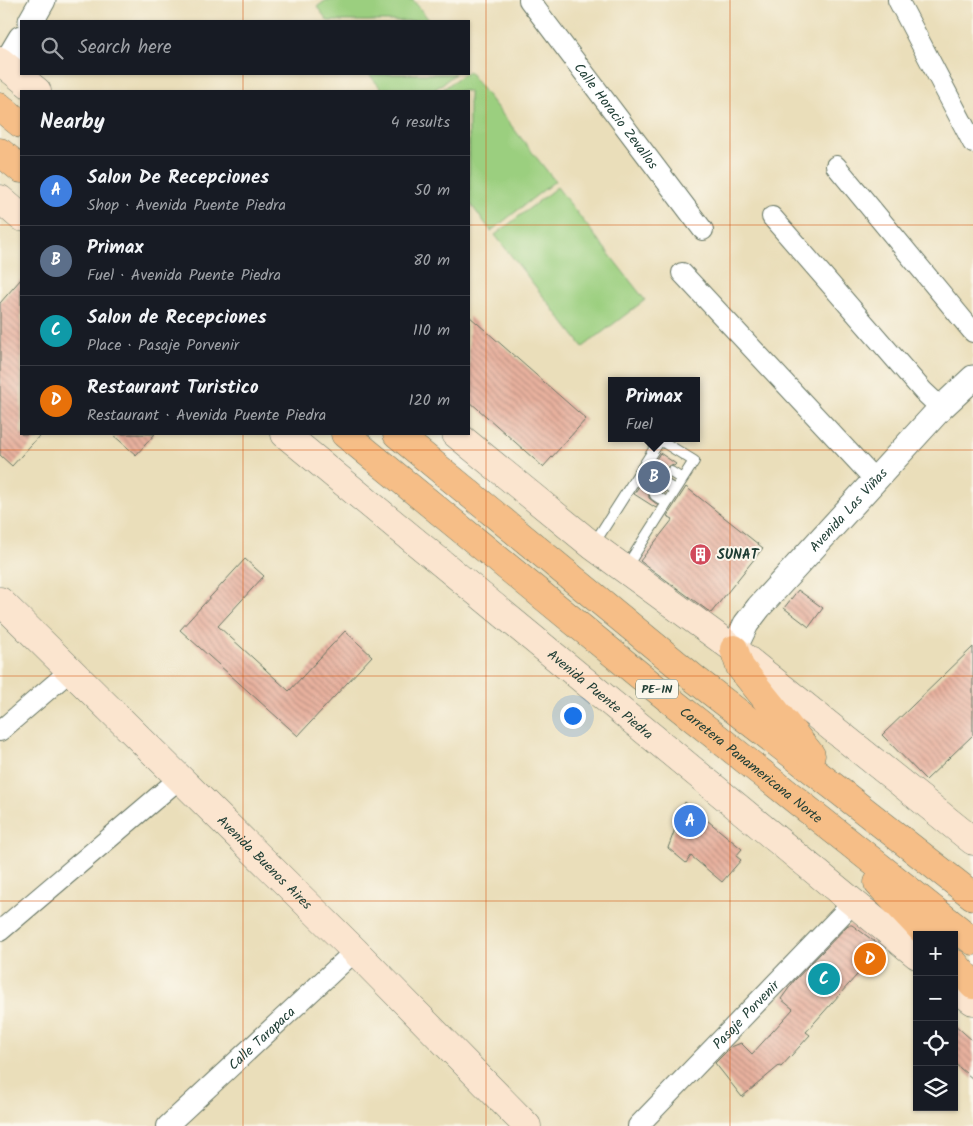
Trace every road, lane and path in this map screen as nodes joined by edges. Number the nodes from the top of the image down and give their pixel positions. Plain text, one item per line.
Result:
1 (43, 0) edge
2 (530, 0) edge
3 (898, 0) edge
4 (32, 20) edge
5 (20, 39) edge
6 (3, 63) edge
7 (36, 90) edge
8 (0, 106) edge
9 (20, 123) edge
10 (973, 143) edge
11 (0, 152) edge
12 (836, 166) dead end
13 (20, 168) edge
14 (0, 199) edge
15 (20, 216) edge
16 (772, 216) dead end
17 (703, 230) dead end
18 (682, 273) dead end
19 (973, 332) edge
20 (973, 378) edge
21 (941, 408) junction
22 (286, 435) edge
23 (346, 435) edge
24 (398, 435) edge
25 (457, 435) edge
26 (659, 442) edge
27 (664, 442) edge
28 (671, 472) dead end
29 (682, 479) junction
30 (874, 480) junction
31 (663, 483) dead end
32 (675, 490) junction
33 (655, 495) dead end
34 (667, 503) junction
35 (593, 546) junction
36 (625, 570) junction
37 (0, 601) edge
38 (734, 649) junction
39 (70, 670) junction
40 (0, 731) edge
41 (180, 778) junction
42 (838, 790) junction
43 (815, 814) junction
44 (973, 841) edge
45 (973, 896) edge
46 (853, 903) junction
47 (0, 931) edge
48 (923, 931) edge
49 (973, 941) edge
50 (355, 951) junction
51 (913, 952) edge
52 (958, 968) edge
53 (973, 985) edge
54 (958, 989) edge
55 (973, 1001) edge
56 (520, 1124) edge
57 (167, 1126) edge
58 (638, 1126) edge

1 - 4 street
2 - 17 street, Calle Horacio Zevallos
3 - 10 street
5 - 6 street
6 - 7 main road
8 - 9 highway
11 - 13 highway
12 - 19 street
14 - 15 main road
16 - 21 street
18 - 30 street
20 - 21 street, Avenida Las Viñas
21 - 30 street, Avenida Las Viñas
22 - 46 main road, Avenida Puente Piedra
23 - 43 highway, Carretera Panamericana Norte / PE-1N
24 - 42 highway, PE-1N
25 - 35 main road
26 - 35 lane
27 - 29 lane
28 - 29 lane
29 - 32 lane
30 - 38 street, Avenida Las Viñas
31 - 32 lane
32 - 34 lane
33 - 34 lane
34 - 36 lane
35 - 36 main road
36 - 38 main road
37 - 39 main road, Avenida Buenos Aires
38 - 42 highway
38 - 44 main road
39 - 40 street
39 - 41 main road, Avenida Buenos Aires
41 - 47 street
41 - 50 main road, Avenida Buenos Aires
42 - 45 highway, PE-1N
43 - 48 highway
43 - 49 highway, Carretera Panamericana Norte / PE-1N
46 - 51 main road, Avenida Puente Piedra
46 - 58 street, Pasaje Porvenir
50 - 56 main road, Avenida Buenos Aires
50 - 57 street, Calle Tarapaca
52 - 53 highway
54 - 55 main road

